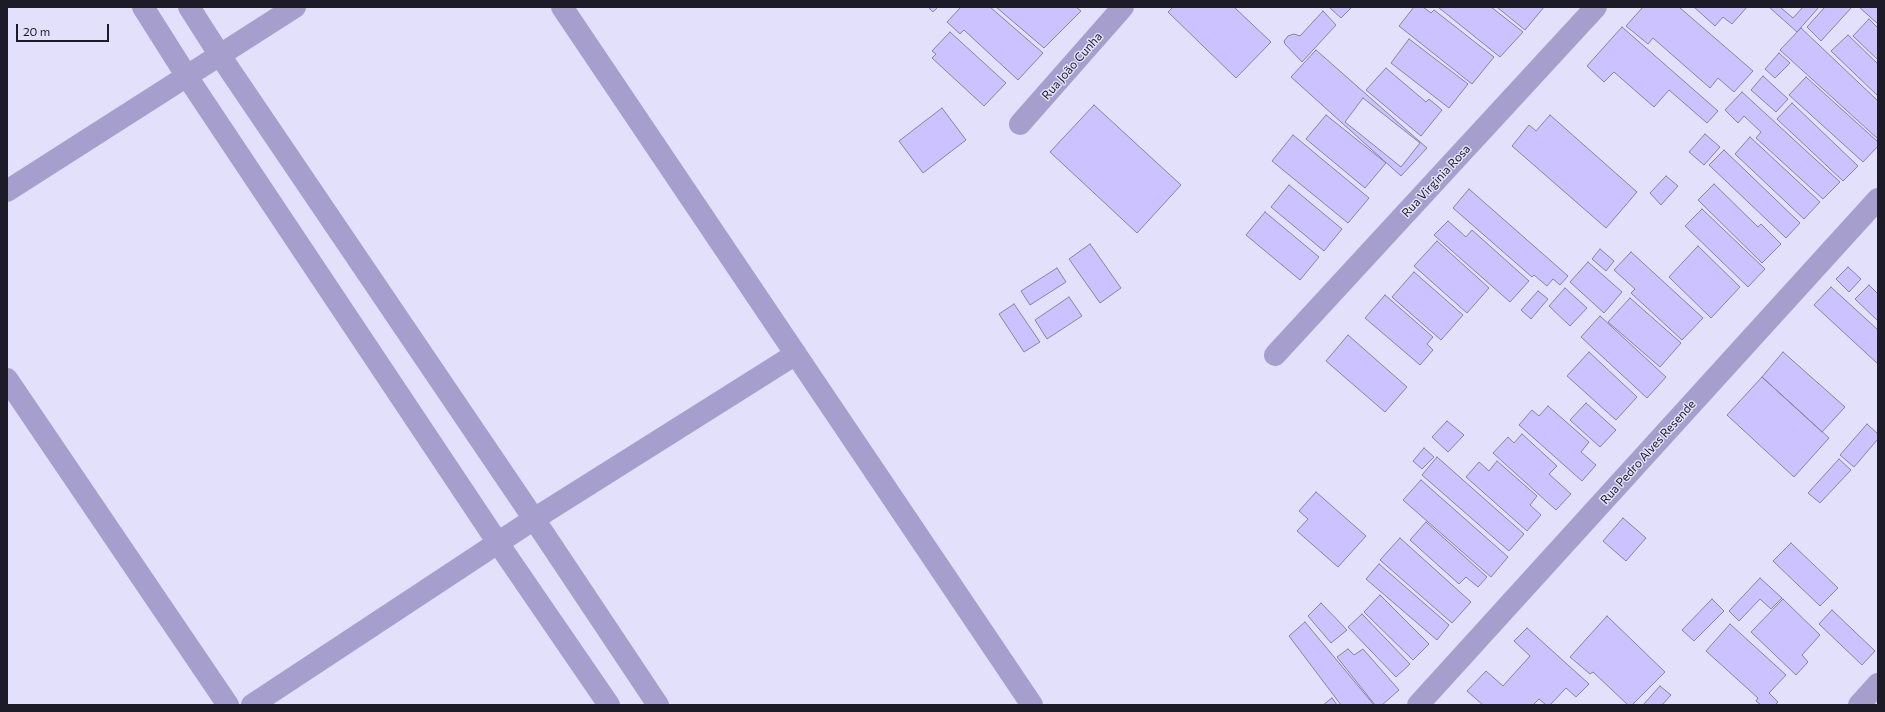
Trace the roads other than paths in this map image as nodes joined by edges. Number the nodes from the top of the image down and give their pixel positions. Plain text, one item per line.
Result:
1 (143, 7) edge
2 (189, 7) edge
3 (295, 7) edge
4 (562, 7) edge
5 (1123, 7) edge
6 (1596, 7) edge
7 (219, 54) junction
8 (186, 75) junction
9 (1020, 124) dead end
10 (7, 191) edge
11 (1878, 198) edge
12 (796, 354) junction
13 (1275, 355) dead end
14 (7, 379) edge
15 (534, 519) junction
16 (498, 543) junction
17 (1878, 684) edge
18 (228, 705) edge
19 (252, 705) edge
20 (609, 705) edge
21 (658, 705) edge
22 (1032, 705) edge
23 (1418, 705) edge
24 (1859, 705) edge

1 - 8 street
2 - 7 street
3 - 7 street
4 - 12 street
5 - 9 street, Rua João Cunha
6 - 13 street, Rua Virginia Rosa
7 - 8 street
7 - 15 street
8 - 10 street
8 - 16 street
11 - 23 street, Rua Pedro Alves Resende
12 - 15 street
12 - 22 street
14 - 18 street
15 - 16 street
15 - 21 street
16 - 19 street
16 - 20 street
17 - 24 street

